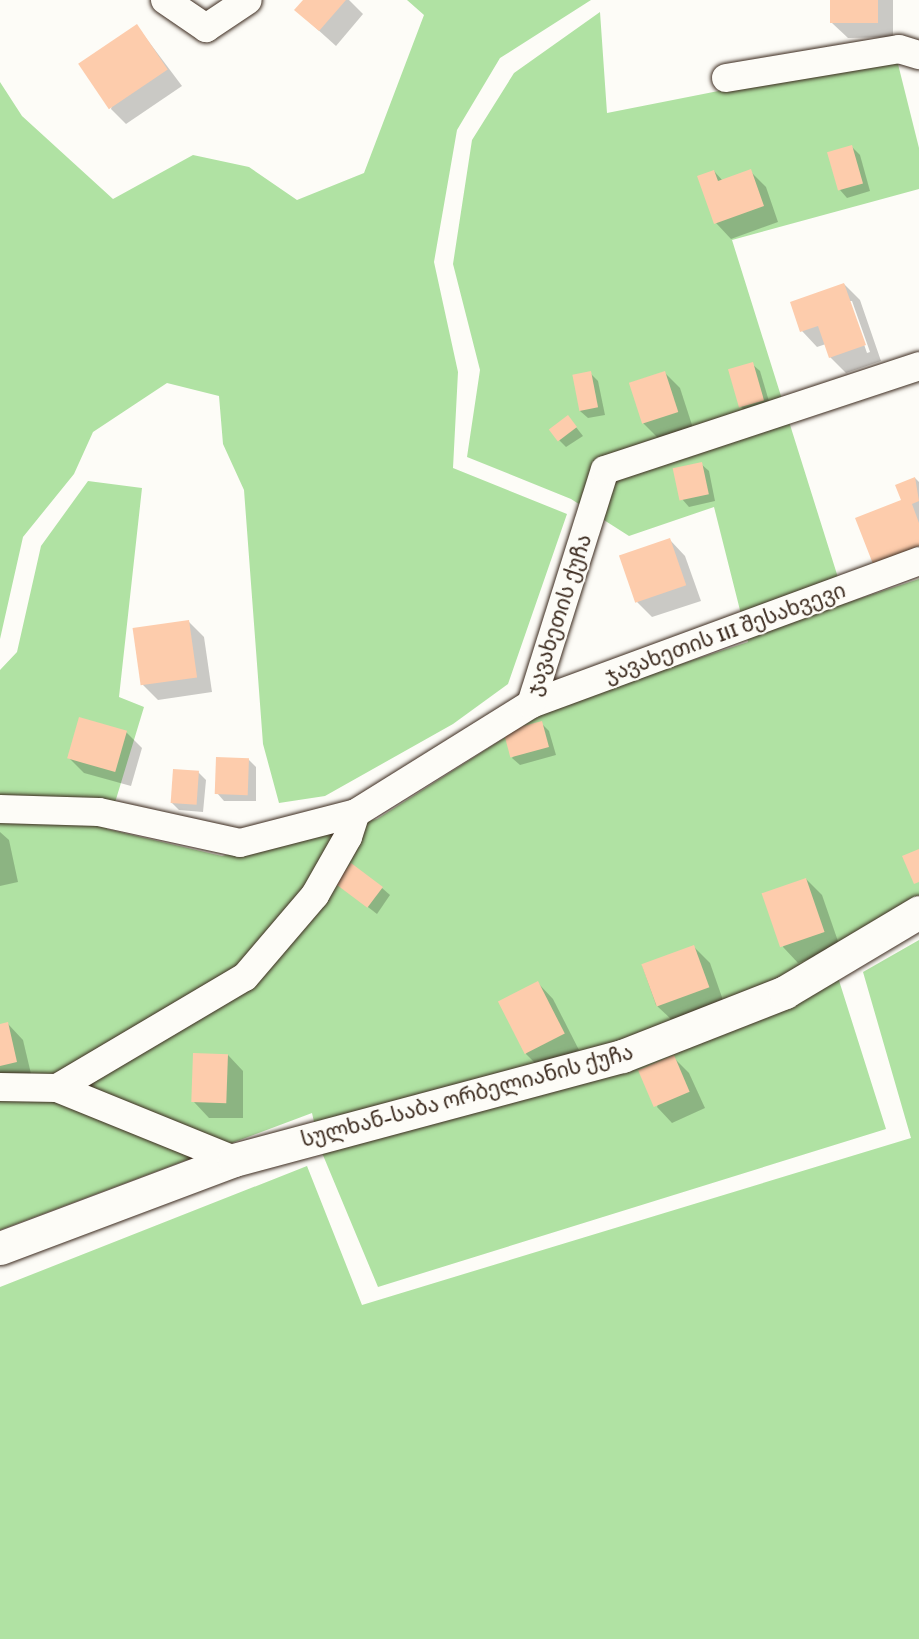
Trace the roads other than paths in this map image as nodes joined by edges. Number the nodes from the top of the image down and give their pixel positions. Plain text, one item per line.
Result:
1 (165, 0) edge
2 (248, 0) edge
3 (919, 55) edge
4 (726, 78) dead end
5 (919, 366) edge
6 (919, 561) edge
7 (531, 704) junction
8 (0, 808) edge
9 (356, 813) junction
10 (919, 912) edge
11 (0, 1087) edge
12 (57, 1088) junction
13 (234, 1160) junction
14 (0, 1248) edge

1 - 2 street
3 - 4 street
5 - 7 street, ჯავახეთის ქუჩა
6 - 7 street, ჯავახეთის III შესახვევი
7 - 9 street, ჯავახეთის ქუჩა
8 - 9 street, ჯავახეთის ქუჩა
9 - 12 street
10 - 13 street, სულხან-საბა ორბელიანის ქუჩა
11 - 12 street
12 - 13 street
13 - 14 street, სულხან-საბა ორბელიანის ქუჩა

